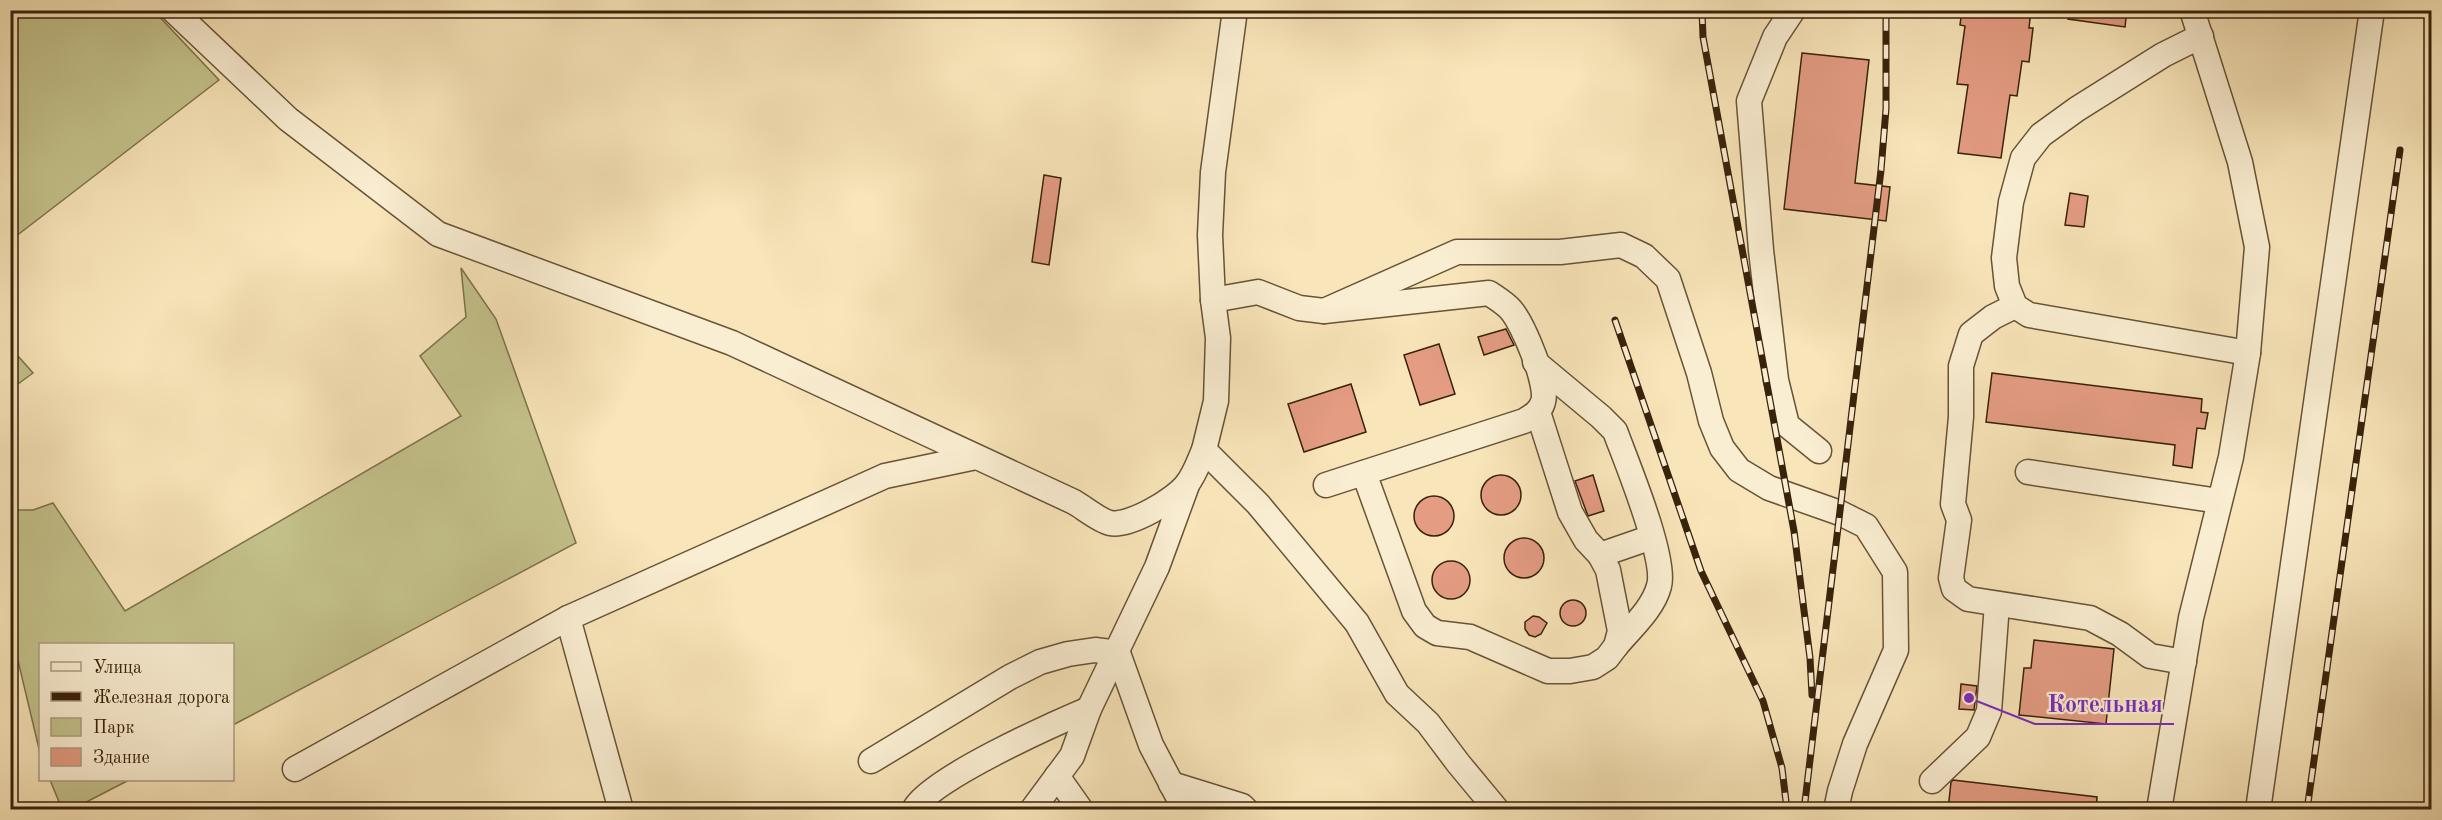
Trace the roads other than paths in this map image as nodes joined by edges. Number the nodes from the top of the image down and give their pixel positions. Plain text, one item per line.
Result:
1 (173, 10) edge
2 (1235, 10) edge
3 (1793, 10) edge
4 (2192, 10) edge
5 (2372, 10) edge
6 (2201, 36) junction
7 (1213, 300) junction
8 (2015, 306) junction
9 (1324, 311) junction
10 (2248, 353) junction
11 (1535, 362) junction
12 (1538, 412) junction
13 (1204, 450) junction
14 (1819, 451) dead end
15 (976, 457) junction
16 (2028, 472) dead end
17 (1364, 473) junction
18 (1186, 485) junction
19 (1326, 485) dead end
20 (2219, 501) junction
21 (1652, 537) junction
22 (1599, 555) junction
23 (1997, 604) junction
24 (568, 618) junction
25 (1616, 646) junction
26 (1118, 653) junction
27 (2184, 662) junction
28 (1089, 709) junction
29 (871, 761) dead end
30 (295, 769) dead end
31 (1057, 776) junction
32 (1932, 781) dead end
33 (1171, 784) junction
34 (621, 810) edge
35 (914, 810) edge
36 (1032, 810) edge
37 (1081, 810) edge
38 (1185, 810) edge
39 (1246, 810) edge
40 (1497, 810) edge
41 (1836, 810) edge
42 (2159, 810) edge
43 (2258, 810) edge

1 - 15 street
2 - 7 street
3 - 14 street
4 - 6 street
5 - 43 street
6 - 8 street
6 - 10 street
7 - 9 street
7 - 13 street
8 - 10 street
8 - 23 street
9 - 11 street
9 - 41 street
10 - 20 street
11 - 12 street
11 - 21 street
12 - 17 street
12 - 22 street
13 - 18 street
13 - 40 street
15 - 18 street
15 - 24 street
16 - 20 street
17 - 19 street
17 - 25 street
18 - 26 street
20 - 27 street
21 - 22 street
21 - 25 street
22 - 25 street
23 - 27 street
23 - 32 street
24 - 30 street
24 - 34 street
26 - 28 street
26 - 29 street
26 - 33 street
27 - 42 street
28 - 31 street
28 - 35 street
31 - 36 street
31 - 37 street
33 - 38 street
33 - 39 street

